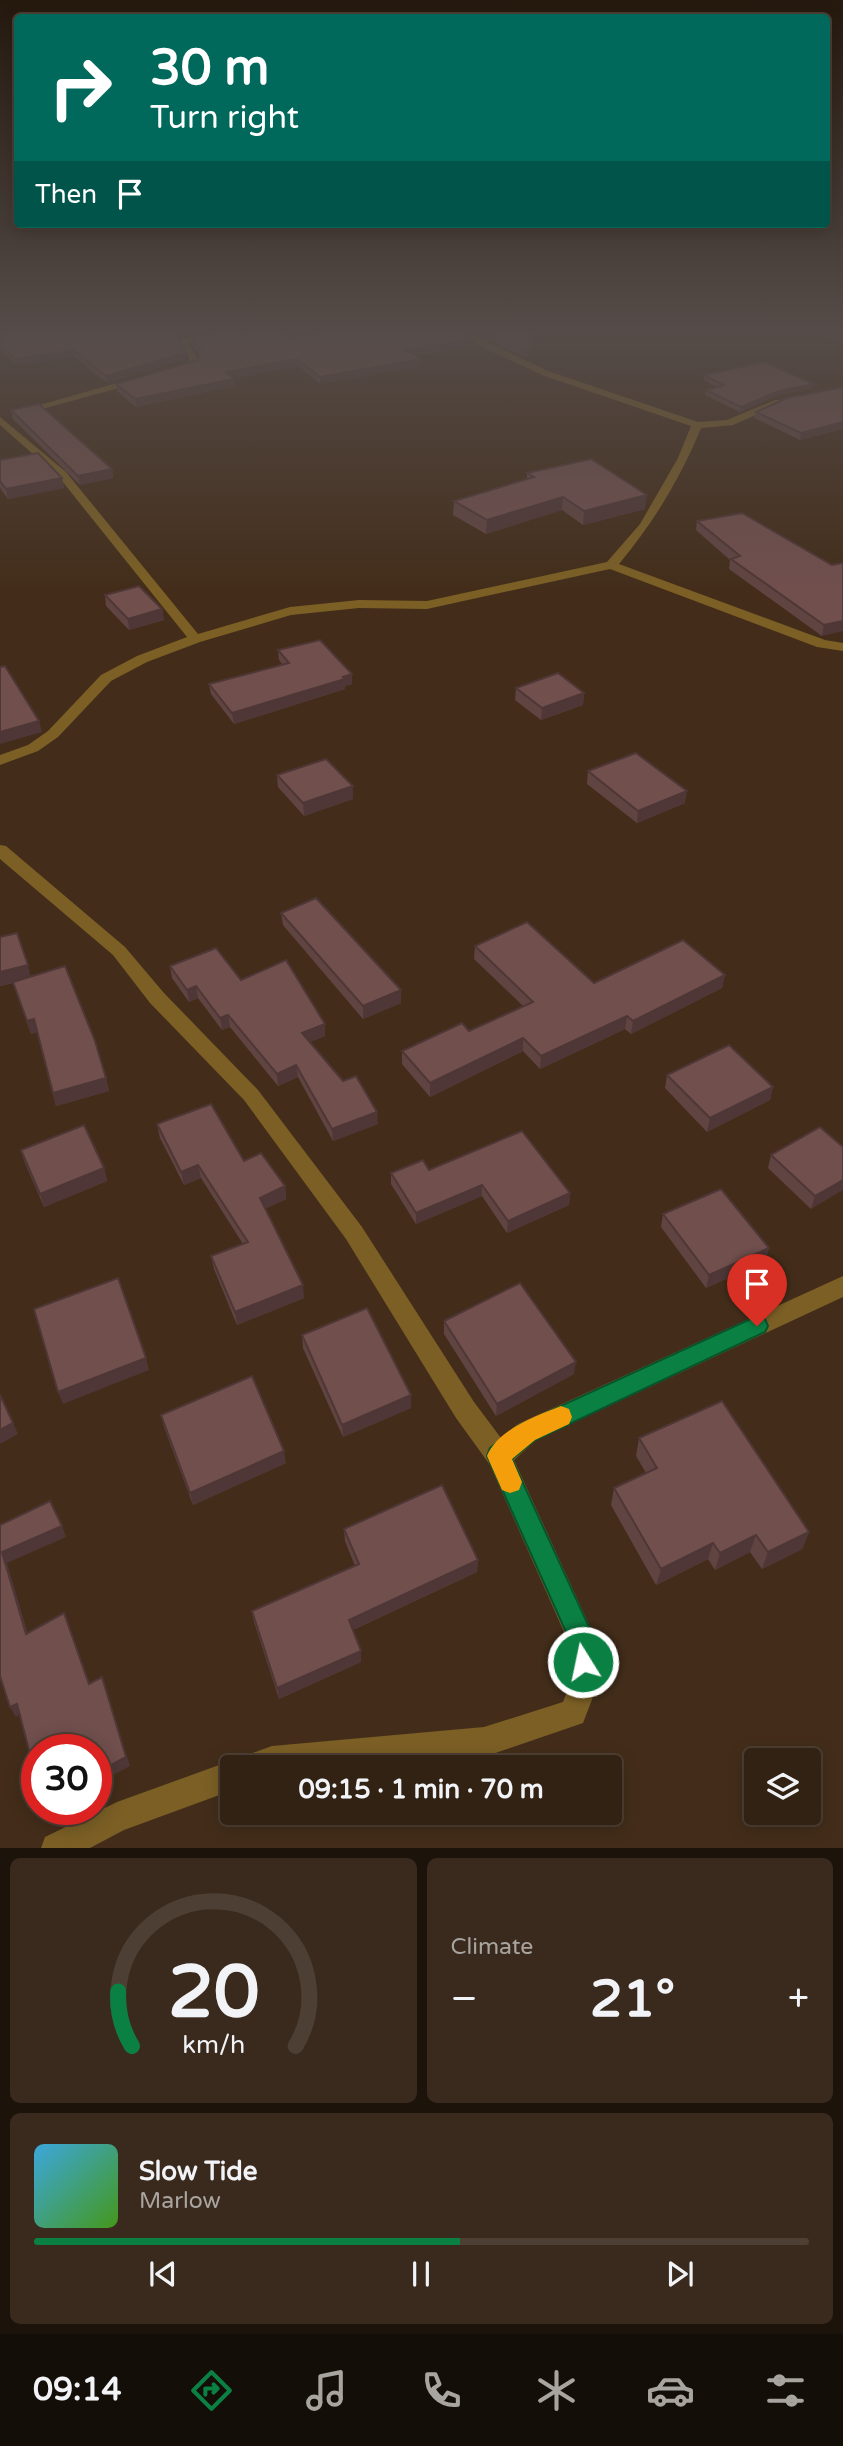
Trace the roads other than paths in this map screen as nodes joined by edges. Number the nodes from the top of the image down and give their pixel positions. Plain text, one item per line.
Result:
1 (673, 417) edge
2 (744, 417) edge
3 (0, 418) edge
4 (697, 425) junction
5 (611, 565) junction
6 (195, 639) junction
7 (843, 647) edge
8 (0, 760) edge
9 (0, 850) edge
10 (843, 1286) edge
11 (499, 1456) junction
12 (339, 1755) edge
13 (220, 1780) edge
14 (56, 1847) edge

1 - 4 street
2 - 4 street
3 - 6 street
4 - 5 street
5 - 6 street
5 - 7 street
6 - 8 street
9 - 11 street
10 - 11 street
11 - 12 street
13 - 14 street

